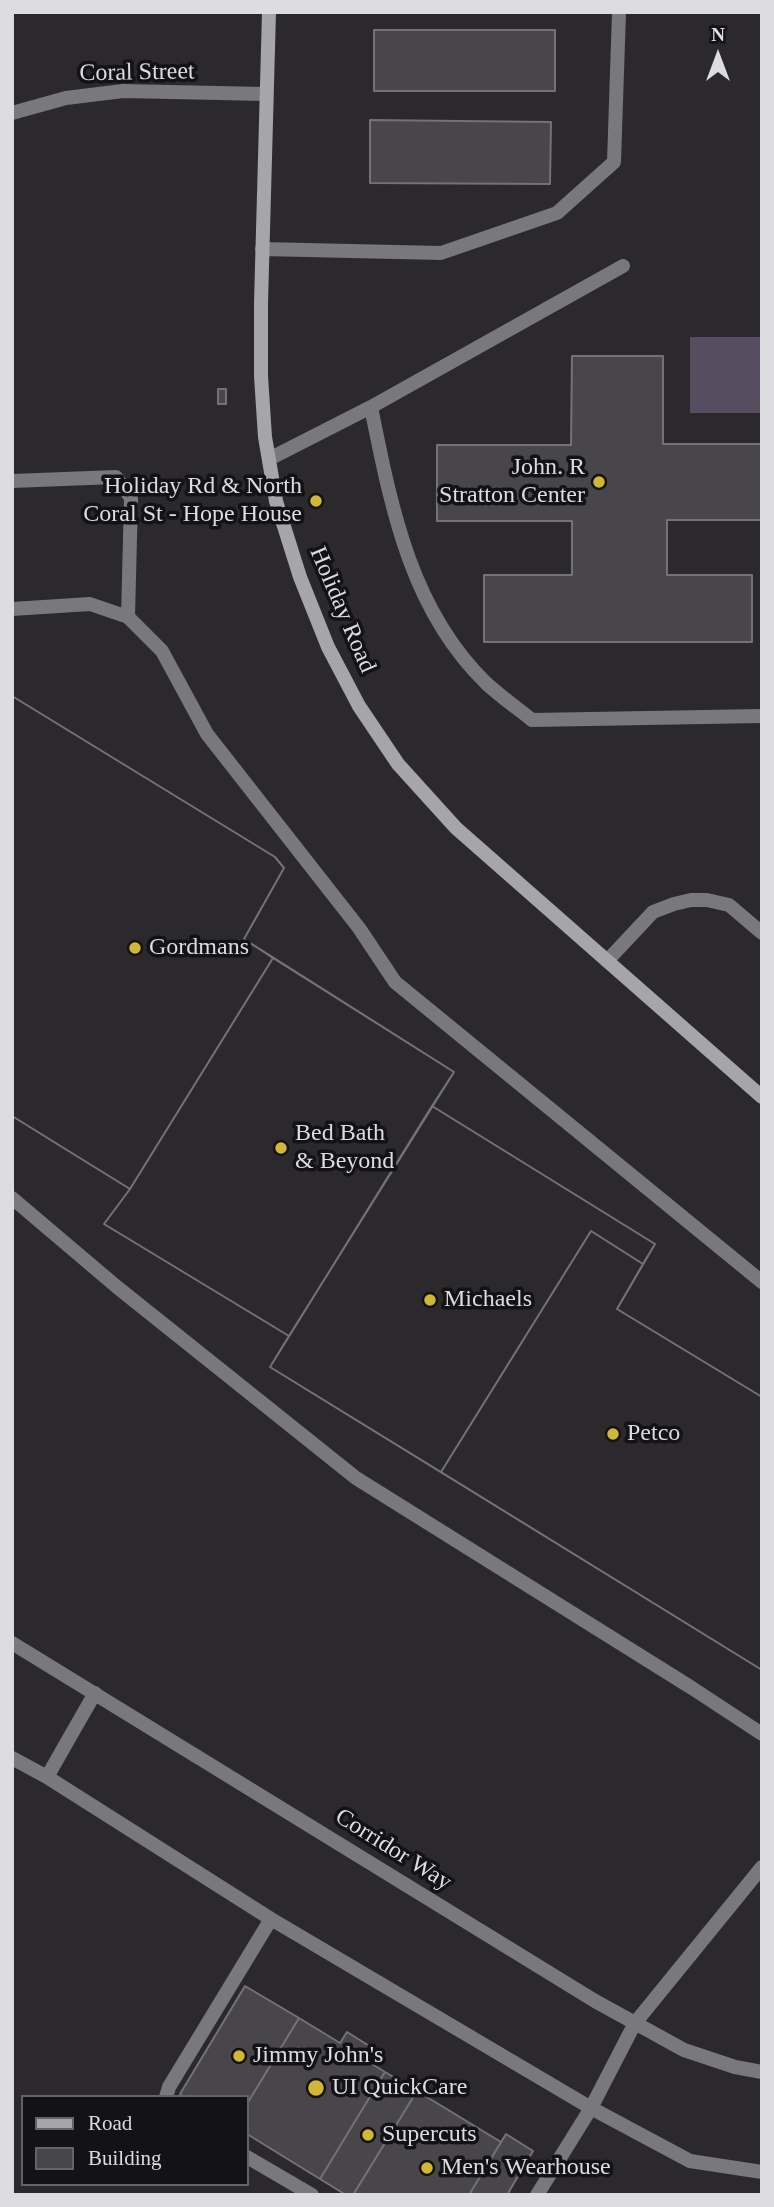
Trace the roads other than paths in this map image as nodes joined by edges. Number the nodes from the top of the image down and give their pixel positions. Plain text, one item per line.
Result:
1 (269, 12) edge
2 (619, 12) edge
3 (265, 94) junction
4 (12, 113) edge
5 (262, 249) junction
6 (623, 266) dead end
7 (370, 407) junction
8 (269, 459) junction
9 (12, 481) edge
10 (12, 609) edge
11 (128, 617) junction
12 (762, 716) edge
13 (762, 933) edge
14 (607, 961) junction
15 (762, 1097) edge
16 (12, 1198) edge
17 (762, 1283) edge
18 (12, 1643) edge
19 (95, 1693) junction
20 (762, 1734) edge
21 (12, 1758) edge
22 (47, 1777) junction
23 (762, 1867) edge
24 (271, 1919) junction
25 (635, 2023) junction
26 (762, 2072) edge
27 (167, 2095) edge
28 (591, 2108) junction
29 (248, 2158) edge
30 (762, 2172) edge
31 (312, 2195) edge
32 (537, 2195) edge

1 - 3 street, Holiday Road
2 - 5 street
3 - 4 street, Coral Street
3 - 5 street, Holiday Road
5 - 8 street, Holiday Road
6 - 7 street
7 - 8 street
7 - 12 street
8 - 14 street, Holiday Road
9 - 11 street
10 - 11 street
11 - 17 street
13 - 14 street
14 - 15 street, Holiday Road
16 - 20 street
18 - 19 street, Corridor Way
19 - 22 street
19 - 25 street, Corridor Way
21 - 22 street
22 - 24 street
23 - 25 street
24 - 27 street
24 - 28 street
25 - 26 street, Corridor Way
25 - 28 street
28 - 30 street
28 - 32 street
29 - 31 street

